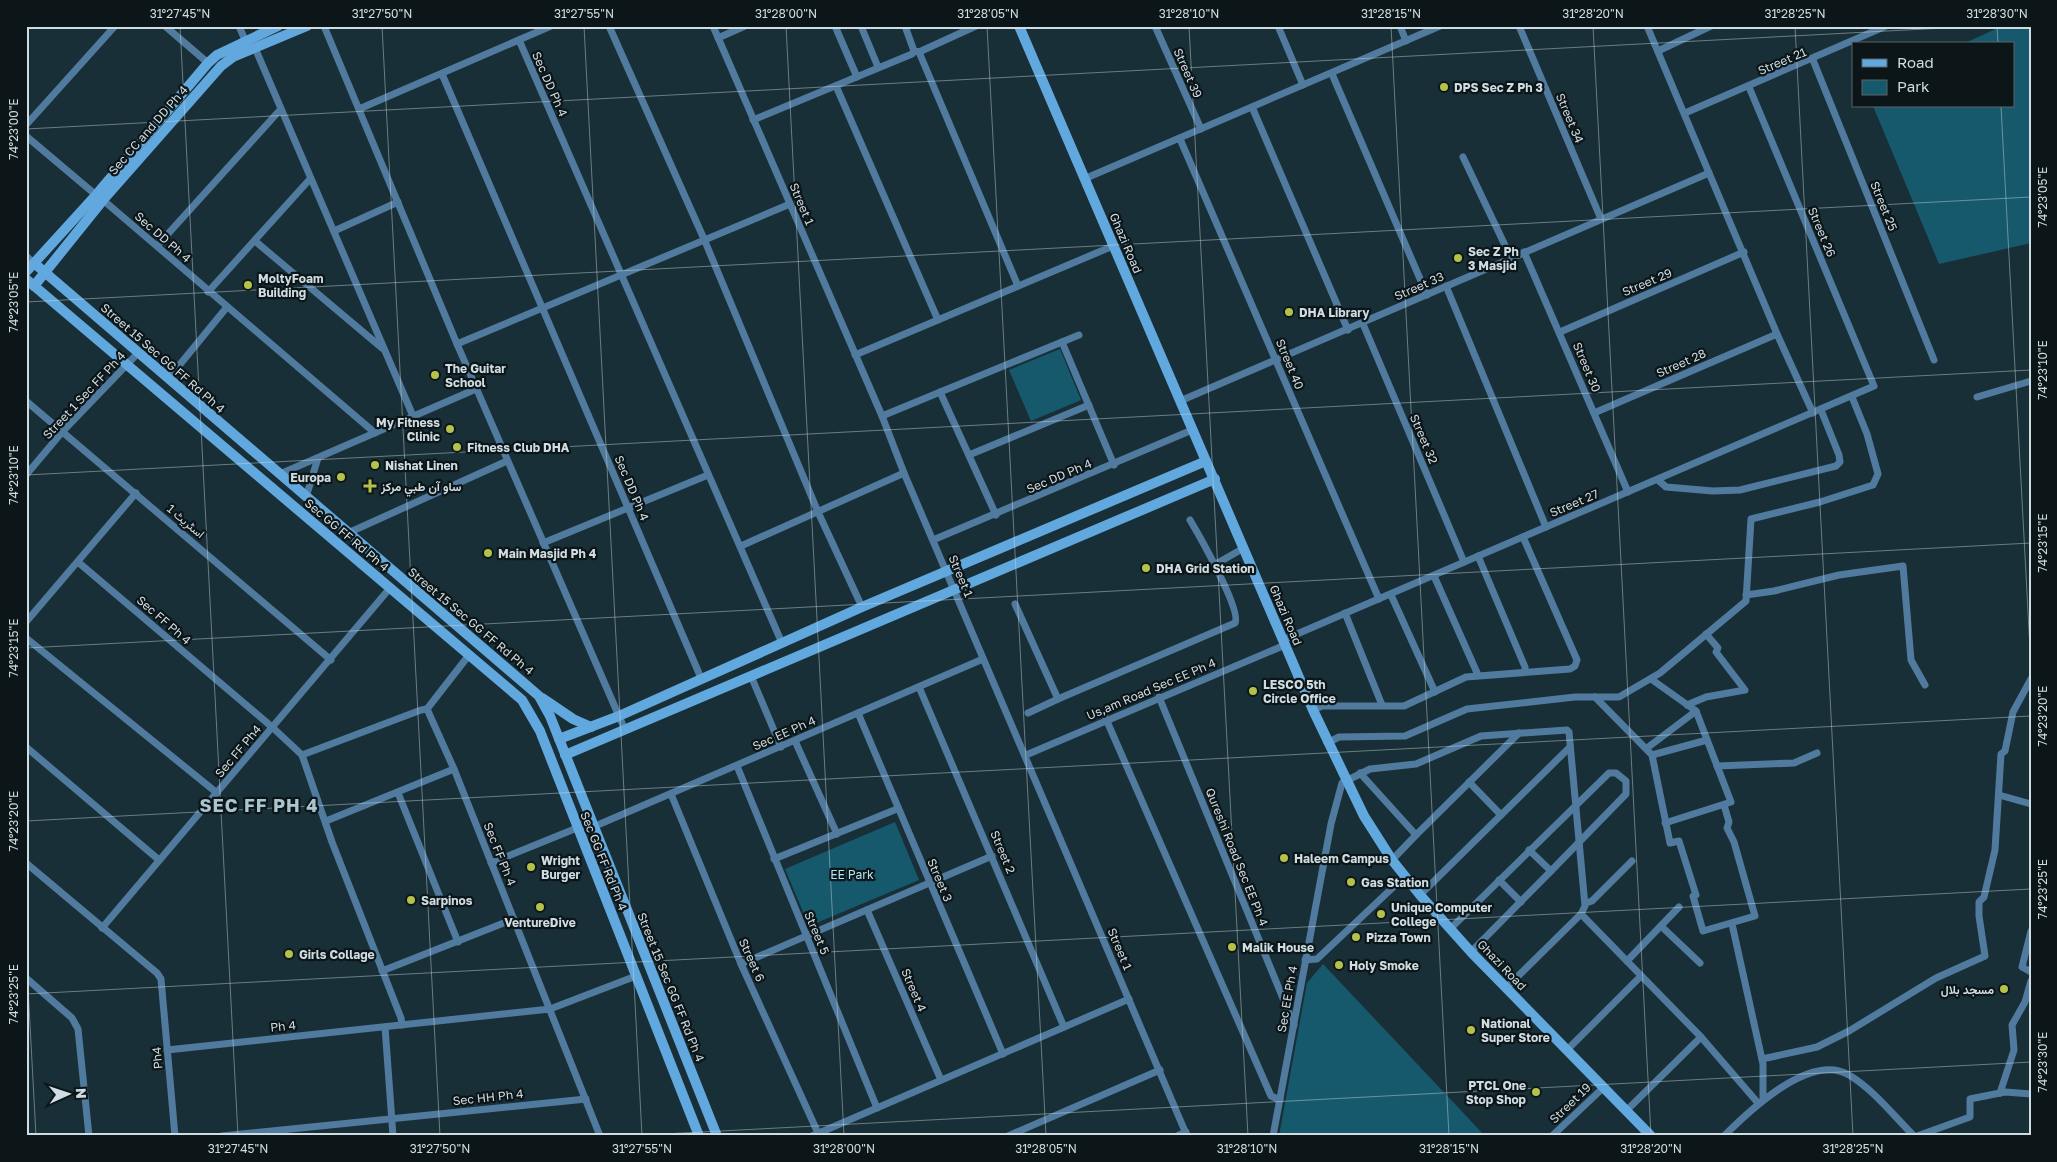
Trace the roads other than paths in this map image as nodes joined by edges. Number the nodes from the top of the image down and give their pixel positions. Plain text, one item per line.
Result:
1 (115, 26) edge
2 (165, 26) edge
3 (240, 26) edge
4 (278, 26) edge
5 (307, 26) edge
6 (324, 26) edge
7 (551, 26) edge
8 (609, 26) edge
9 (713, 26) edge
10 (745, 26) edge
11 (835, 26) edge
12 (861, 26) edge
13 (904, 26) edge
14 (976, 26) edge
15 (1019, 26) edge
16 (1155, 26) edge
17 (1278, 26) edge
18 (1400, 26) edge
19 (1440, 26) edge
20 (1518, 26) edge
21 (1647, 26) edge
22 (1711, 26) edge
23 (1886, 26) edge
24 (718, 38) junction
25 (246, 40) junction
26 (519, 40) junction
27 (1406, 41) junction
28 (255, 48) junction
29 (916, 51) junction
30 (1658, 51) junction
31 (1813, 60) junction
32 (208, 63) junction
33 (878, 68) junction
34 (442, 74) junction
35 (1332, 74) junction
36 (857, 77) junction
37 (1303, 85) junction
38 (836, 86) junction
39 (1749, 87) junction
40 (1252, 107) junction
41 (359, 109) junction
42 (280, 110) junction
43 (1685, 113) junction
44 (753, 120) junction
45 (26, 125) edge
46 (1201, 130) junction
47 (26, 136) edge
48 (1180, 138) junction
49 (1463, 157) dead end
50 (1709, 173) junction
51 (310, 179) junction
52 (1084, 179) junction
53 (100, 197) junction
54 (398, 202) junction
55 (790, 204) junction
56 (1601, 220) junction
57 (334, 231) junction
58 (704, 239) junction
59 (255, 241) junction
60 (157, 246) junction
61 (1113, 246) junction
62 (1524, 252) junction
63 (1744, 252) junction
64 (1511, 258) junction
65 (30, 260) edge
66 (26, 272) edge
67 (45, 272) junction
68 (621, 274) junction
69 (30, 282) edge
70 (1018, 286) junction
71 (1446, 286) junction
72 (208, 292) junction
73 (1427, 295) junction
74 (227, 307) junction
75 (541, 307) junction
76 (938, 320) junction
77 (1363, 324) junction
78 (1348, 330) junction
79 (1560, 332) junction
80 (1777, 334) junction
81 (1079, 335) dead end
82 (1062, 342) junction
83 (457, 344) junction
84 (383, 348) junction
85 (138, 353) junction
86 (855, 355) junction
87 (1275, 359) junction
88 (1934, 360) dead end
89 (128, 364) junction
90 (168, 379) junction
91 (2031, 380) edge
92 (1874, 386) joint
93 (476, 390) junction
94 (940, 392) junction
95 (1852, 397) junction
96 (1977, 397) dead end
97 (26, 401) edge
98 (1180, 401) junction
99 (1089, 405) junction
100 (1821, 410) junction
101 (1594, 413) junction
102 (1813, 413) junction
103 (413, 416) junction
104 (882, 416) junction
105 (1192, 430) junction
106 (63, 431) junction
107 (375, 433) junction
108 (968, 455) junction
109 (318, 458) junction
110 (508, 461) junction
111 (1206, 461) junction
112 (1114, 465) junction
113 (904, 473) junction
114 (280, 474) junction
115 (708, 474) junction
116 (26, 475) edge
117 (1215, 480) junction
118 (1658, 480) junction
119 (1628, 492) junction
120 (136, 493) junction
121 (308, 499) junction
122 (628, 508) junction
123 (301, 512) junction
124 (818, 512) junction
125 (996, 515) junction
126 (1190, 520) dead end
127 (1546, 527) junction
128 (348, 533) junction
129 (1523, 537) junction
130 (933, 540) junction
131 (543, 543) junction
132 (741, 546) junction
133 (1244, 548) junction
134 (1478, 556) junction
135 (78, 562) junction
136 (1464, 562) junction
137 (1214, 565) junction
138 (947, 572) junction
139 (1434, 576) junction
140 (390, 588) junction
141 (954, 589) junction
142 (1391, 595) junction
143 (1746, 595) junction
144 (1379, 599) junction
145 (1015, 604) dead end
146 (862, 607) junction
147 (1346, 614) junction
148 (26, 622) edge
149 (1706, 634) junction
150 (26, 638) edge
151 (782, 643) junction
152 (1284, 643) junction
153 (469, 655) junction
154 (983, 659) junction
155 (331, 660) junction
156 (1525, 672) junction
157 (751, 676) junction
158 (1478, 676) junction
159 (701, 678) junction
160 (1651, 679) junction
161 (2031, 679) edge
162 (1925, 685) dead end
163 (918, 687) junction
164 (1435, 692) junction
165 (539, 696) junction
166 (1159, 697) junction
167 (1595, 697) junction
168 (1058, 699) junction
169 (1382, 705) junction
170 (1687, 705) junction
171 (427, 709) junction
172 (1312, 710) junction
173 (1696, 711) junction
174 (858, 713) junction
175 (1028, 713) dead end
176 (619, 716) junction
177 (1106, 719) junction
178 (272, 727) junction
179 (591, 727) junction
180 (625, 730) junction
181 (1519, 733) junction
182 (559, 739) junction
183 (1707, 740) junction
184 (795, 741) junction
185 (1327, 742) junction
186 (26, 747) edge
187 (781, 747) junction
188 (1570, 747) junction
189 (1647, 748) junction
190 (1817, 753) dead end
191 (302, 755) junction
192 (564, 755) junction
193 (1026, 755) junction
194 (1652, 755) junction
195 (737, 766) junction
196 (1717, 766) junction
197 (454, 770) junction
198 (1360, 773) junction
199 (1346, 780) junction
200 (1469, 782) junction
201 (217, 793) junction
202 (398, 793) junction
203 (671, 794) junction
204 (1999, 795) junction
205 (1576, 804) junction
206 (2031, 804) edge
207 (1724, 805) junction
208 (897, 809) junction
209 (1501, 815) junction
210 (326, 821) junction
211 (1665, 822) junction
212 (594, 827) junction
213 (577, 828) junction
214 (837, 834) junction
215 (1416, 835) junction
216 (1579, 842) junction
217 (1529, 850) junction
218 (992, 856) junction
219 (774, 859) junction
220 (159, 860) junction
221 (1392, 860) junction
222 (1632, 862) dead end
223 (492, 863) junction
224 (26, 864) edge
225 (1551, 871) junction
226 (1404, 876) junction
227 (1499, 880) junction
228 (929, 883) junction
229 (1420, 895) junction
230 (1521, 902) junction
231 (1586, 903) junction
232 (1679, 907) dead end
233 (867, 910) junction
234 (1581, 914) junction
235 (514, 919) junction
236 (1732, 924) junction
237 (1661, 926) junction
238 (102, 928) junction
239 (1450, 929) junction
240 (2031, 931) edge
241 (806, 935) junction
242 (458, 942) junction
243 (1471, 952) junction
244 (1305, 960) junction
245 (1627, 961) junction
246 (1700, 963) dead end
247 (741, 964) junction
248 (382, 971) junction
249 (2031, 972) edge
250 (636, 976) junction
251 (1641, 976) junction
252 (26, 978) edge
253 (2031, 981) edge
254 (1506, 988) junction
255 (1129, 999) junction
256 (550, 1009) junction
257 (402, 1025) junction
258 (1294, 1025) junction
259 (385, 1027) junction
260 (1064, 1027) junction
261 (1701, 1037) junction
262 (1568, 1049) junction
263 (167, 1050) junction
264 (1003, 1054) junction
265 (1762, 1059) junction
266 (1160, 1070) junction
267 (940, 1080) junction
268 (1604, 1087) junction
269 (2000, 1093) junction
270 (2031, 1094) edge
271 (586, 1098) junction
272 (1280, 1100) junction
273 (1760, 1101) junction
274 (877, 1108) junction
275 (1626, 1111) junction
276 (392, 1118) junction
277 (815, 1134) edge
278 (1186, 1134) edge
279 (89, 1136) edge
280 (175, 1136) edge
281 (222, 1136) edge
282 (393, 1136) edge
283 (600, 1136) edge
284 (699, 1136) edge
285 (717, 1136) edge
286 (1008, 1136) edge
287 (1177, 1136) edge
288 (1273, 1136) edge
289 (1552, 1136) edge
290 (1651, 1136) edge
291 (1724, 1136) edge
292 (1915, 1136) edge

1 - 45 street
2 - 32 street
3 - 25 street
4 - 25 main road, Sec CC and DD Ph 4
5 - 28 main road, Sec CC and DD Ph 4
6 - 41 street
7 - 26 street
8 - 58 street
9 - 24 street, Street 1
10 - 24 street
11 - 36 street
12 - 33 street
13 - 29 street
14 - 29 street
15 - 52 main road, Ghazi Road
16 - 46 street, Street 39
17 - 37 street
18 - 27 street
19 - 27 street
20 - 56 street, Street 34
21 - 30 street
22 - 30 street
23 - 31 street, Street 21
24 - 44 street, Street 1
25 - 32 main road, Sec CC and DD Ph 4
26 - 34 street
26 - 68 street, Sec DD Ph 4
27 - 35 street
28 - 42 street
28 - 53 main road, Sec CC and DD Ph 4
29 - 33 street
29 - 70 street
30 - 43 street
31 - 39 street, Street 21
31 - 88 street, Street 25
32 - 53 main road, Sec CC and DD Ph 4
33 - 36 street
34 - 41 street
34 - 75 street, Sec DD Ph 4
35 - 37 street
35 - 73 street
36 - 38 street
37 - 40 street
38 - 44 street
38 - 76 street
39 - 43 street, Street 21
39 - 92 street, Street 26
40 - 46 street
40 - 78 street
41 - 54 street
42 - 51 street
42 - 60 street
43 - 50 street
44 - 55 street, Street 1
46 - 48 street
47 - 53 street, Sec DD Ph 4
48 - 52 street
48 - 87 street, Street 40
49 - 64 street
50 - 56 street, Street 33
50 - 63 street
51 - 57 street
51 - 59 street
52 - 61 main road, Ghazi Road
53 - 60 street, Sec DD Ph 4
53 - 65 main road, Sec CC and DD Ph 4
53 - 67 main road, Sec CC and DD Ph 4
54 - 57 street
54 - 83 street
55 - 58 street
55 - 86 street, Street 1
56 - 62 street, Street 33
57 - 84 street
58 - 68 street
58 - 124 street
59 - 72 street
59 - 84 street
60 - 72 street, Sec DD Ph 4
61 - 70 street
61 - 98 main road, Ghazi Road
62 - 64 street, Street 33
62 - 79 street, Street 30
63 - 79 street, Street 29
63 - 80 street
64 - 71 street, Street 33
65 - 66 main road, Sec CC and DD Ph 4
65 - 67 main road, Street 15 Sec GG FF Rd Ph 4
67 - 69 main road, Sec CC and DD Ph 4
67 - 85 main road, Street 15 Sec GG FF Rd Ph 4
68 - 75 street
68 - 115 street, Sec DD Ph 4
69 - 89 main road, Sec GG FF Rd Ph 4
70 - 76 street
71 - 73 street, Street 33
71 - 127 street
72 - 74 street, Sec DD Ph 4
73 - 77 street, Street 33
74 - 90 street
74 - 107 street, Sec DD Ph 4
75 - 83 street
75 - 122 street, Sec DD Ph 4
76 - 86 street
77 - 78 street, Street 33
77 - 136 street, Street 32
78 - 87 street, Street 33
79 - 101 street, Street 30
80 - 101 street, Street 28
80 - 102 street
81 - 82 street
82 - 94 street
82 - 99 street
83 - 93 street
84 - 103 street
85 - 89 street, Street 1 Sec FF Ph 4
85 - 90 main road, Street 15 Sec GG FF Rd Ph 4
86 - 104 street, Street 1
87 - 98 street, Street 33
87 - 144 street, Street 40
89 - 106 street, Street 1 Sec FF Ph 4
89 - 123 main road, Sec GG FF Rd Ph 4
90 - 114 main road, Street 15 Sec GG FF Rd Ph 4
91 - 96 street
92 - 95 street, Street 27
93 - 103 street
93 - 110 street
94 - 104 street
94 - 108 street
95 - 100 street, Street 27
95 - 143 street
97 - 106 street, اسٹریٹ 1
98 - 105 main road, Ghazi Road
99 - 108 street
99 - 112 street
100 - 102 street, Street 27
100 - 118 street
101 - 119 street, Street 30
102 - 118 street, Street 27
103 - 107 street
104 - 113 street, Street 1
105 - 111 main road, Ghazi Road
105 - 112 street, Sec DD Ph 4
106 - 116 street, Street 1 Sec FF Ph 4
106 - 120 street, اسٹریٹ 1
107 - 109 street
108 - 125 street
109 - 114 street
109 - 121 street
110 - 128 street
110 - 131 street
111 - 117 main road, Ghazi Road
111 - 138 main road
112 - 125 street, Sec DD Ph 4
113 - 124 street
113 - 130 street, Street 1
114 - 121 main road, Street 15 Sec GG FF Rd Ph 4
115 - 122 street
115 - 132 street, Sec DD Ph 4
117 - 133 main road, Ghazi Road
117 - 141 main road
118 - 119 street, Street 27
119 - 127 street, Street 27
120 - 135 street
120 - 155 street, اسٹریٹ 1
121 - 123 main road
121 - 128 main road, Street 15 Sec GG FF Rd Ph 4
122 - 131 street
122 - 159 street, Sec DD Ph 4
123 - 140 main road, Sec GG FF Rd Ph 4
124 - 132 street
124 - 146 street
125 - 130 street, Sec DD Ph 4
126 - 137 street
127 - 129 street, Street 27
128 - 165 main road, Street 15 Sec GG FF Rd Ph 4
129 - 134 street, Street 27
129 - 156 street
130 - 138 street, Street 1
131 - 176 street
132 - 151 street, Sec DD Ph 4
133 - 137 street
133 - 152 main road, Ghazi Road
134 - 136 street, Street 27
134 - 156 street
135 - 148 street
135 - 178 street, Sec FF Ph 4
136 - 139 street, Street 27
137 - 168 street
138 - 141 street, Street 1
138 - 146 main road
139 - 142 street, Street 27
139 - 158 street
140 - 153 main road, Sec GG FF Rd Ph 4
140 - 155 street, Sec FF Ph4
141 - 154 street, Street 1
141 - 157 main road
142 - 144 street, Street 27
142 - 164 street
143 - 149 street
143 - 162 street
144 - 147 street, Street 27
145 - 168 street
146 - 151 main road
147 - 152 street, Street 27
147 - 169 street
149 - 160 street
149 - 170 street
150 - 201 street
151 - 159 main road
152 - 166 street, Us,am Road Sec EE Ph 4
152 - 172 main road, Ghazi Road
153 - 171 street
153 - 213 main road, Sec GG FF Rd Ph 4
154 - 163 street, Sec EE Ph 4
154 - 193 street, Street 1
155 - 178 street, Sec FF Ph4
156 - 158 street
157 - 180 main road
157 - 187 street
158 - 164 street
159 - 176 main road
160 - 167 street
160 - 170 street
161 - 204 street
163 - 174 street, Sec EE Ph 4
163 - 218 street, Street 2
164 - 169 street
165 - 179 main road
165 - 182 main road, Street 15 Sec GG FF Rd Ph 4
166 - 177 street, Us,am Road Sec EE Ph 4
166 - 258 street, Qureshi Road Sec EE Ph 4
167 - 185 street
167 - 189 street
168 - 175 street
169 - 172 street
170 - 173 street
171 - 191 street
171 - 197 street, Sec FF Ph 4
172 - 185 main road, Ghazi Road
173 - 183 street
173 - 189 street
174 - 184 street, Sec EE Ph 4
174 - 208 street, Street 3
176 - 179 main road
176 - 180 street
177 - 193 street, Us,am Road Sec EE Ph 4
177 - 272 street
178 - 191 street, Sec FF Ph 4
178 - 201 street, Sec FF Ph4
179 - 182 main road
180 - 192 main road
181 - 188 street
181 - 198 street
181 - 200 street
182 - 192 main road, Street 15 Sec GG FF Rd Ph 4
183 - 194 street
183 - 196 street
184 - 187 street, Sec EE Ph 4
184 - 214 street
185 - 199 main road, Ghazi Road
186 - 220 street
187 - 195 street, Sec EE Ph 4
188 - 205 street
188 - 209 street
189 - 194 street
190 - 196 street
191 - 210 street
192 - 212 main road, Street 15 Sec GG FF Rd Ph 4
193 - 255 street, Street 1
194 - 211 street
195 - 203 street, Sec EE Ph 4
195 - 219 street, Street 5
196 - 207 street
197 - 202 street
197 - 223 street, Sec FF Ph 4
198 - 199 street
198 - 215 street
199 - 221 main road, Ghazi Road
199 - 244 street, Sec EE Ph 4
200 - 209 street
200 - 215 street
201 - 220 street, Sec FF Ph4
202 - 210 street
202 - 242 street
203 - 212 street, Sec EE Ph 4
203 - 247 street, Street 6
204 - 206 street
204 - 265 street
205 - 216 street
205 - 216 street
205 - 217 street
207 - 211 street
207 - 236 street
208 - 214 street
208 - 228 street, Street 3
209 - 229 street
210 - 248 street
211 - 236 street
212 - 285 main road, Street 15 Sec GG FF Rd Ph 4
213 - 223 street
213 - 250 main road, Sec GG FF Rd Ph 4
214 - 219 street
215 - 221 street
216 - 225 street
216 - 231 street
217 - 225 street
217 - 227 street
218 - 228 street
218 - 260 street, Street 2
219 - 241 street, Street 5
220 - 238 street, Sec FF Ph4
221 - 226 main road, Ghazi Road
222 - 231 street
223 - 235 street, Sec FF Ph 4
224 - 238 street
225 - 230 street
226 - 229 main road, Ghazi Road
226 - 244 street
227 - 230 street
227 - 239 street
228 - 233 street
228 - 264 street, Street 3
229 - 239 main road, Ghazi Road
230 - 243 street
231 - 234 street
232 - 237 street
233 - 241 street
233 - 267 street, Street 4
234 - 245 street
234 - 254 street
235 - 242 street
235 - 256 street, Sec FF Ph 4
236 - 265 street
237 - 245 street
237 - 246 street
238 - 263 street, Ph4
239 - 243 main road, Ghazi Road
240 - 249 street
241 - 247 street
241 - 274 street, Street 5
242 - 248 street
243 - 254 main road, Ghazi Road
244 - 258 street, Sec EE Ph 4
245 - 251 street
247 - 277 street, Street 6
248 - 257 street
250 - 256 street
250 - 284 main road, Sec GG FF Rd Ph 4
251 - 261 street
251 - 262 street
252 - 279 street
253 - 269 street
254 - 262 main road, Ghazi Road
255 - 260 street
255 - 266 street, Street 1
256 - 257 street, Ph 4
256 - 271 street, Sec FF Ph 4
257 - 259 street, Ph 4
258 - 272 street, Sec EE Ph 4
259 - 263 street, Ph 4
259 - 276 street
260 - 264 street
261 - 273 street
261 - 275 street
262 - 268 main road, Ghazi Road
263 - 280 street, Ph4
264 - 267 street
265 - 273 street
266 - 278 street, Street 1
266 - 286 street
267 - 274 street
268 - 275 main road, Ghazi Road
268 - 289 street, Street 19
269 - 270 street
269 - 292 street
271 - 276 street, Sec HH Ph 4
271 - 283 street, Sec FF Ph 4
272 - 288 street, Sec EE Ph 4
273 - 291 street
273 - 292 street
274 - 277 street
275 - 290 main road, Ghazi Road
276 - 281 street, Sec HH Ph 4
276 - 282 street
278 - 287 street

